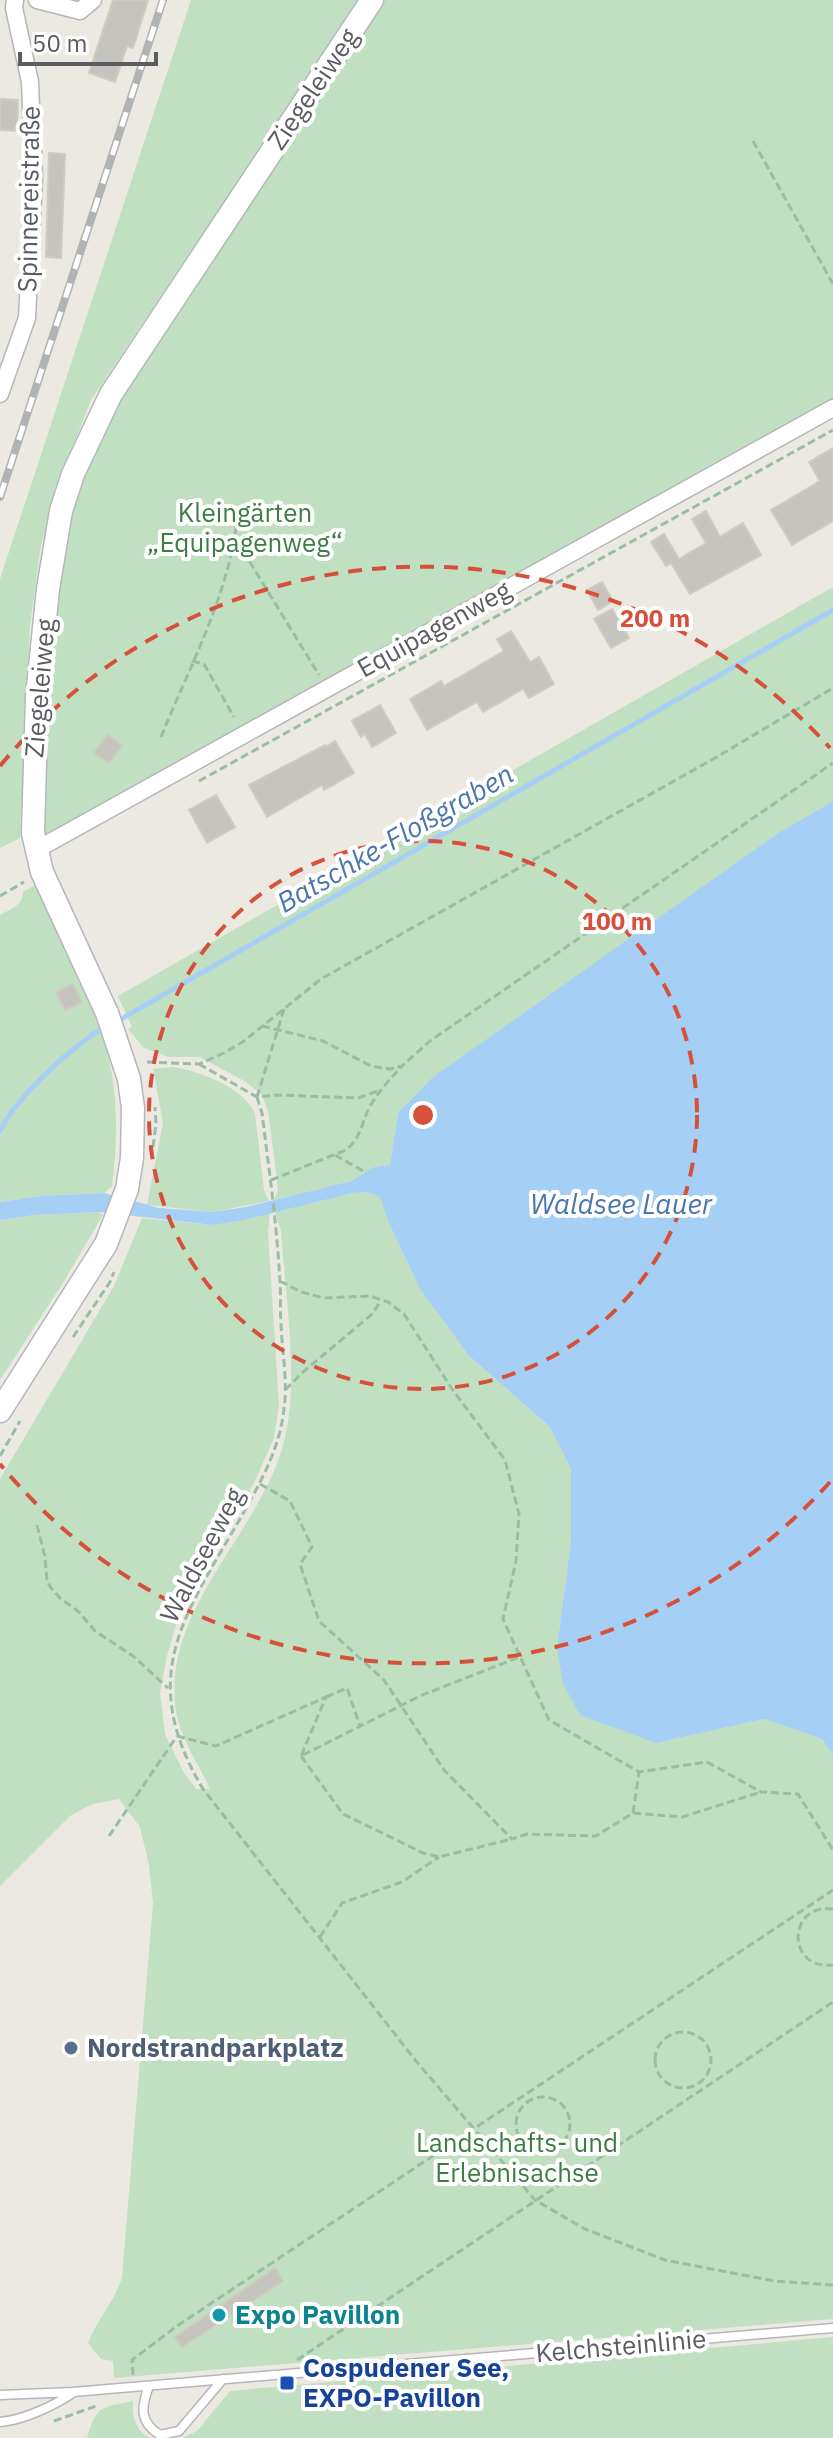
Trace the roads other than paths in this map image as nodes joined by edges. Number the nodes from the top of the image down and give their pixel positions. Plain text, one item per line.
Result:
1 (15, 0) edge
2 (37, 0) edge
3 (93, 0) edge
4 (372, 0) edge
5 (0, 394) edge
6 (833, 408) edge
7 (34, 844) junction
8 (0, 1411) edge
9 (833, 2328) edge
10 (223, 2379) junction
11 (149, 2386) junction
12 (73, 2392) junction
13 (0, 2395) edge
14 (0, 2422) edge

1 - 5 street, Spinnereistraße
2 - 3 street
4 - 7 main road, Ziegeleiweg
6 - 7 street, Equipagenweg
7 - 8 main road, Ziegeleiweg
9 - 10 lane, Kelchsteinlinie
10 - 11 lane, Kelchsteinlinie
10 - 11 lane
11 - 12 lane, Kelchsteinlinie
12 - 13 lane, Kelchsteinlinie
12 - 14 lane, Kelchsteinlinie

